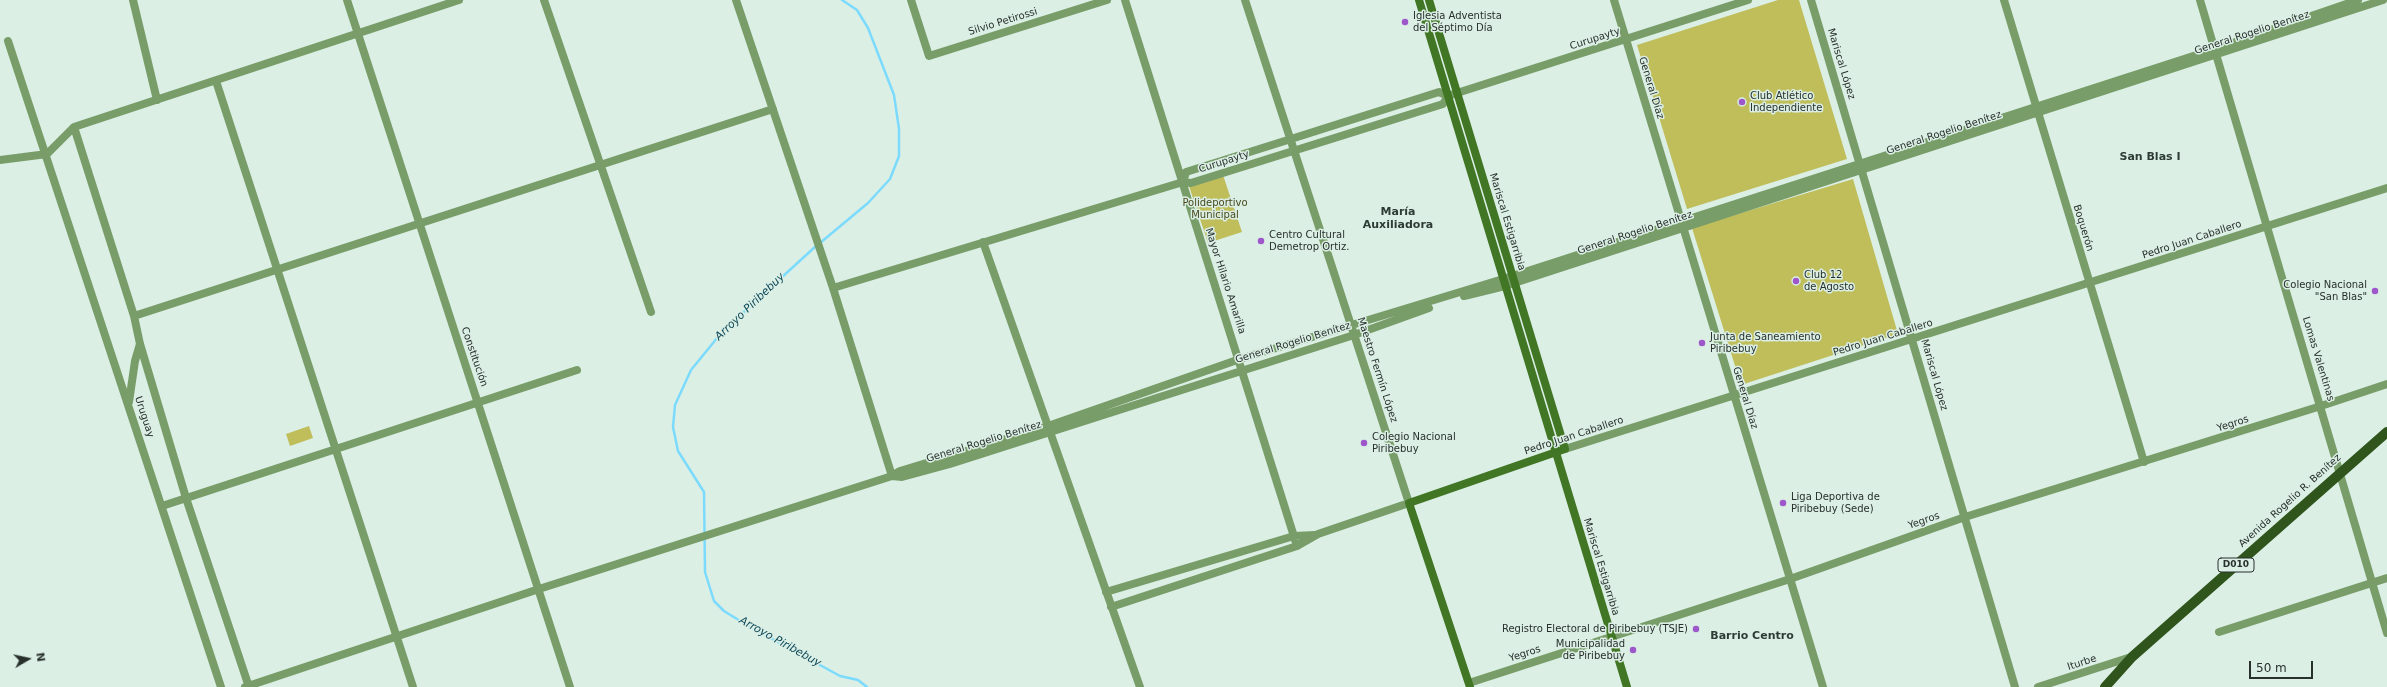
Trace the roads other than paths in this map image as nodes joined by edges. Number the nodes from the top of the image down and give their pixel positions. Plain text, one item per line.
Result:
1 (133, 0) edge
2 (347, 0) edge
3 (459, 0) edge
4 (544, 0) edge
5 (736, 0) edge
6 (911, 0) edge
7 (1107, 0) edge
8 (1125, 0) edge
9 (1245, 0) edge
10 (1420, 0) edge
11 (1429, 0) edge
12 (1614, 0) edge
13 (1748, 0) edge
14 (1811, 0) edge
15 (2004, 0) edge
16 (2200, 0) edge
17 (2358, 0) edge
18 (2383, 0) edge
19 (357, 34) junction
20 (1626, 39) junction
21 (8, 41) dead end
22 (2216, 52) junction
23 (216, 81) junction
24 (1457, 93) junction
25 (1448, 96) junction
26 (157, 100) junction
27 (773, 109) junction
28 (2037, 110) junction
29 (74, 127) junction
30 (1290, 138) junction
31 (1294, 150) junction
32 (47, 154) junction
33 (0, 160) edge
34 (599, 164) junction
35 (1861, 167) junction
36 (1183, 182) junction
37 (2387, 188) edge
38 (418, 224) junction
39 (1682, 224) junction
40 (2268, 226) junction
41 (983, 242) junction
42 (277, 270) junction
43 (1514, 279) junction
44 (1504, 283) junction
45 (2089, 283) junction
46 (833, 288) junction
47 (651, 312) dead end
48 (134, 316) junction
49 (1352, 326) junction
50 (1354, 335) junction
51 (1913, 339) junction
52 (140, 344) junction
53 (1240, 359) junction
54 (1243, 369) junction
55 (577, 370) dead end
56 (2387, 384) edge
57 (1734, 395) junction
58 (478, 401) junction
59 (129, 403) junction
60 (2321, 406) junction
61 (1048, 429) junction
62 (2387, 432) edge
63 (335, 449) junction
64 (1565, 449) junction
65 (1556, 452) junction
66 (2144, 462) junction
67 (2341, 472) junction
68 (892, 476) junction
69 (186, 498) junction
70 (1409, 503) junction
71 (162, 506) junction
72 (1965, 517) junction
73 (1318, 534) junction
74 (1294, 536) junction
75 (1297, 546) junction
76 (2387, 578) edge
77 (1790, 579) junction
78 (2372, 583) junction
79 (538, 589) junction
80 (1106, 592) junction
81 (1111, 607) junction
82 (2219, 632) dead end
83 (2387, 633) edge
84 (396, 636) junction
85 (1611, 636) junction
86 (2132, 657) junction
87 (1469, 685) edge
88 (221, 687) edge
89 (248, 687) edge
90 (413, 687) edge
91 (570, 687) edge
92 (1140, 687) edge
93 (1627, 687) edge
94 (1823, 687) edge
95 (2015, 687) edge
96 (2038, 687) edge
97 (2105, 687) edge

1 - 26 street
2 - 19 street, Constitución
3 - 19 street
4 - 34 street
5 - 27 street
6 - 7 street, Silvio Petirossi
8 - 36 street, Mayor Hilario Amarilla
9 - 30 street, Maestro Fermín López
10 - 25 street, Mariscal Estigarribia
11 - 24 street, Mariscal Estigarribia
12 - 20 street, General Díaz
13 - 20 street, Curupayty
14 - 35 street, Mariscal López
15 - 28 street, Boquerón
16 - 22 street, Lomas Valentinas
17 - 22 street, General Rogelio Benítez
18 - 22 street, General Rogelio Benítez
19 - 23 street
19 - 38 street, Constitución
20 - 24 street, Curupayty
20 - 39 street, General Díaz
21 - 32 street, Uruguay
22 - 28 street, General Rogelio Benítez
22 - 40 street, Lomas Valentinas
23 - 26 street
23 - 42 street
24 - 25 street, Curupayty
24 - 43 street, Mariscal Estigarribia
25 - 30 street, Curupayty
25 - 31 street, Curupayty
25 - 44 street, Mariscal Estigarribia
26 - 29 street
27 - 34 street
27 - 46 street
28 - 35 street, General Rogelio Benítez
28 - 45 street, Boquerón
29 - 32 street
29 - 48 street
30 - 31 street, Maestro Fermín López
30 - 36 street, Curupayty
31 - 36 street, Curupayty
31 - 49 street, Maestro Fermín López
32 - 33 street
32 - 59 street, Uruguay
34 - 38 street
34 - 47 street
35 - 39 street, General Rogelio Benítez
35 - 51 street, Mariscal López
36 - 41 street
36 - 53 street, Mayor Hilario Amarilla
37 - 40 street, Pedro Juan Caballero
38 - 42 street
38 - 58 street, Constitución
39 - 43 street, General Rogelio Benítez
39 - 57 street, General Díaz
40 - 45 street, Pedro Juan Caballero
40 - 60 street, Lomas Valentinas
41 - 46 street
41 - 61 street
42 - 48 street
42 - 63 street
43 - 44 street, General Rogelio Benítez
43 - 64 street, Mariscal Estigarribia
44 - 49 street, General Rogelio Benítez
44 - 50 street, General Rogelio Benítez
44 - 65 street, Mariscal Estigarribia
45 - 51 street, Pedro Juan Caballero
45 - 66 street, Boquerón
46 - 68 street
48 - 52 street
49 - 50 street, Maestro Fermín López
49 - 53 street, General Rogelio Benítez
50 - 54 street, General Rogelio Benítez
50 - 70 street, Maestro Fermín López
51 - 57 street, Pedro Juan Caballero
51 - 72 street, Mariscal López
52 - 59 street
52 - 69 street
53 - 54 street, Mayor Hilario Amarilla
53 - 61 street, General Rogelio Benítez
54 - 61 street, General Rogelio Benítez
54 - 74 street, Mayor Hilario Amarilla
55 - 58 street
56 - 60 street, Yegros
57 - 64 street, Pedro Juan Caballero
57 - 77 street, General Díaz
58 - 63 street
58 - 79 street, Constitución
59 - 71 street, Uruguay
60 - 66 street, Yegros
60 - 67 street, Lomas Valentinas
61 - 68 street, General Rogelio Benítez
61 - 80 street
62 - 67 main road, Avenida Rogelio R. Benítez / D010
63 - 69 street
63 - 84 street
64 - 65 street, Pedro Juan Caballero
65 - 70 street, Pedro Juan Caballero
65 - 85 street, Mariscal Estigarribia
66 - 72 street, Yegros
67 - 78 street, Lomas Valentinas
67 - 86 main road, Avenida Rogelio R. Benítez / D010
68 - 79 street, General Rogelio Benítez
69 - 71 street
69 - 89 street
70 - 73 street, Pedro Juan Caballero
70 - 87 street, Maestro Fermín López
71 - 88 street, Uruguay
72 - 77 street, Yegros
72 - 95 street, Mariscal López
73 - 74 street
73 - 75 street
74 - 75 street, Mayor Hilario Amarilla
74 - 80 street
75 - 81 street
76 - 78 street
77 - 85 street, Yegros
77 - 94 street, General Díaz
78 - 82 street
78 - 83 street, Lomas Valentinas
79 - 84 street, General Rogelio Benítez
79 - 91 street, Constitución
80 - 81 street
81 - 92 street
84 - 89 street, General Rogelio Benítez
84 - 90 street
85 - 87 street, Yegros
85 - 93 street, Mariscal Estigarribia
86 - 96 street, Iturbe
86 - 97 main road, Avenida Rogelio R. Benítez / D010

